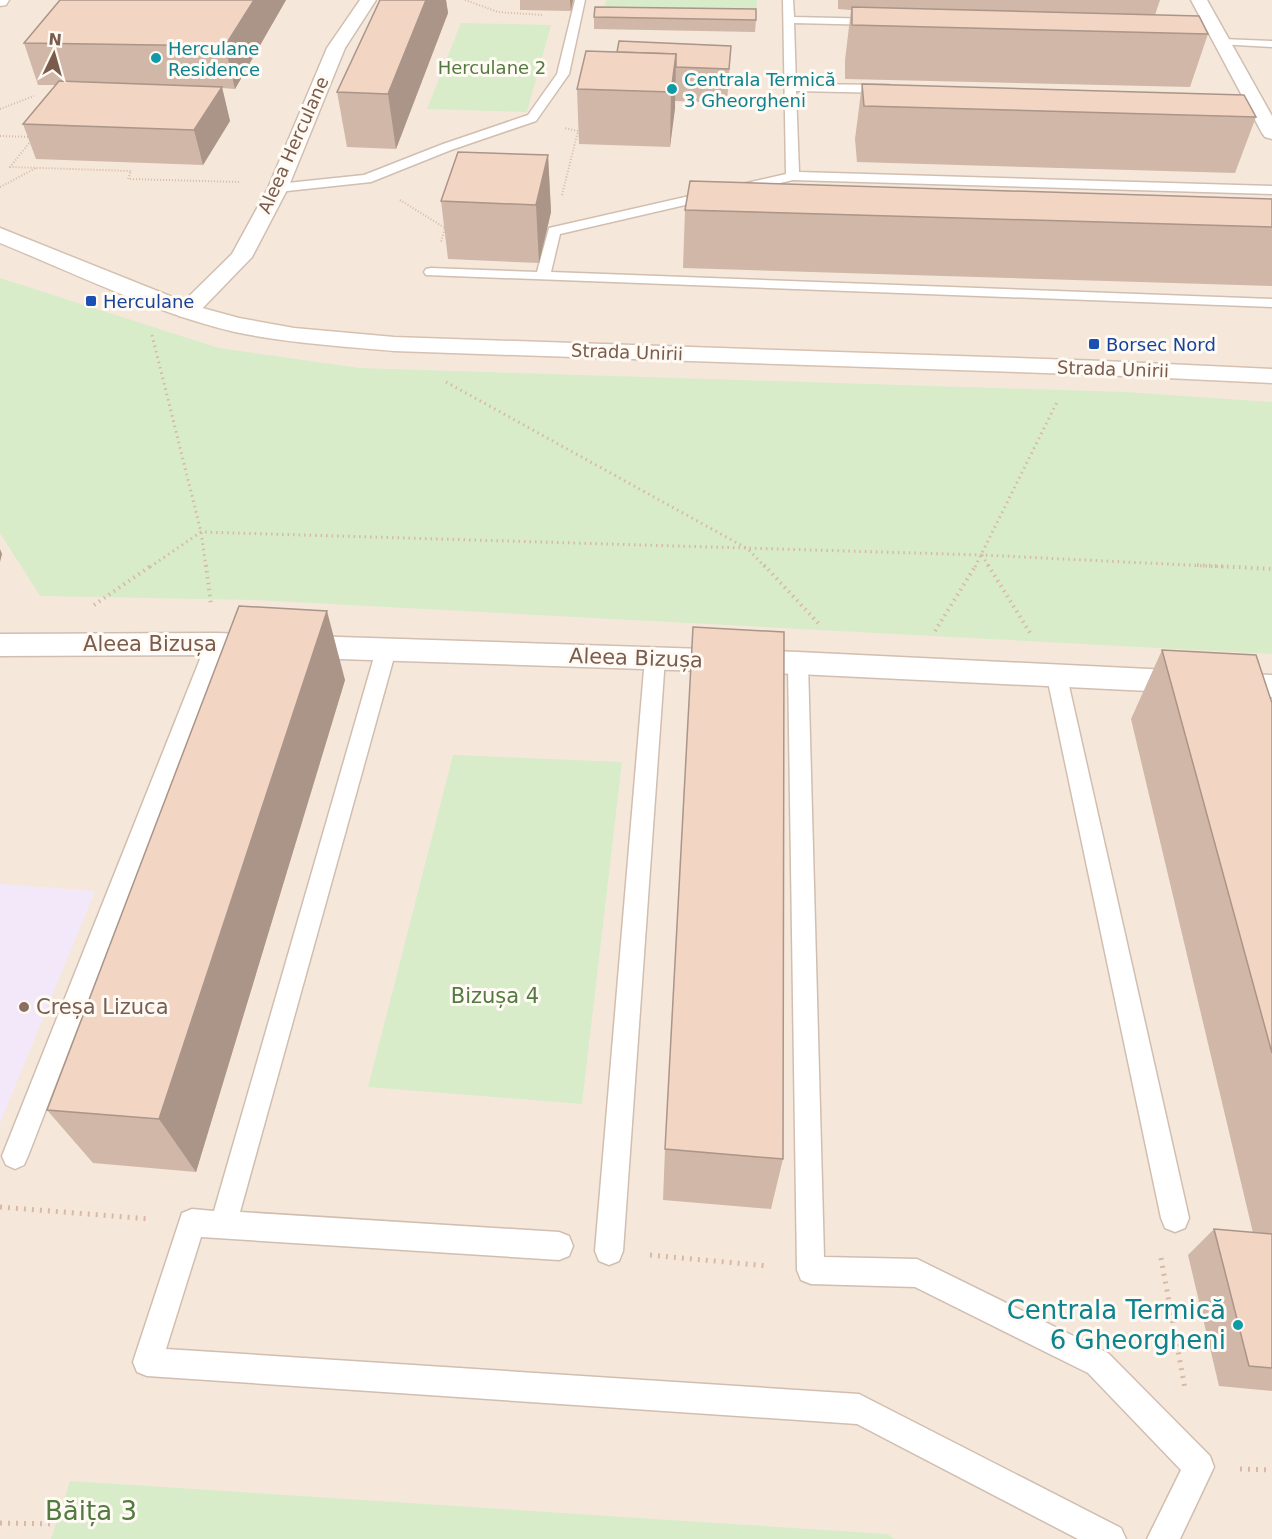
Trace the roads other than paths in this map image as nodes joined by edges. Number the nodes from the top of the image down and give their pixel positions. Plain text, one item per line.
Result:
1 (368, 0) edge
2 (580, 0) edge
3 (788, 0) edge
4 (1199, 0) edge
5 (788, 20) junction
6 (895, 23) edge
7 (1214, 34) junction
8 (1272, 44) edge
9 (790, 87) junction
10 (897, 89) edge
11 (1272, 133) edge
12 (793, 176) junction
13 (279, 185) junction
14 (1272, 190) edge
15 (0, 235) edge
16 (431, 272) dead end
17 (543, 276) junction
18 (1272, 303) edge
19 (187, 311) junction
20 (1272, 376) edge
21 (216, 644) junction
22 (0, 645) edge
23 (386, 650) junction
24 (655, 658) junction
25 (798, 663) junction
26 (1057, 677) junction
27 (1272, 686) edge
28 (15, 1156) dead end
29 (1175, 1218) road end
30 (224, 1223) junction
31 (559, 1246) dead end
32 (609, 1251) road end
33 (1110, 1539) edge
34 (1163, 1539) edge

1 - 13 street, Aleea Herculane
2 - 13 lane
3 - 5 lane
4 - 7 street
5 - 6 lane
5 - 9 lane
7 - 8 lane
7 - 11 street
9 - 10 lane
9 - 12 lane
12 - 14 lane
12 - 17 lane
13 - 19 street, Aleea Herculane
15 - 19 street, Strada Unirii
16 - 17 lane
17 - 18 lane
19 - 20 street, Strada Unirii
21 - 22 street, Aleea Bizușa
21 - 23 street, Aleea Bizușa
21 - 28 lane
23 - 24 street, Aleea Bizușa
23 - 30 lane
24 - 25 street, Aleea Bizușa
24 - 32 lane
25 - 26 street, Aleea Bizușa
25 - 34 lane
26 - 27 street, Aleea Bizușa
26 - 29 lane
30 - 31 lane
30 - 33 lane

